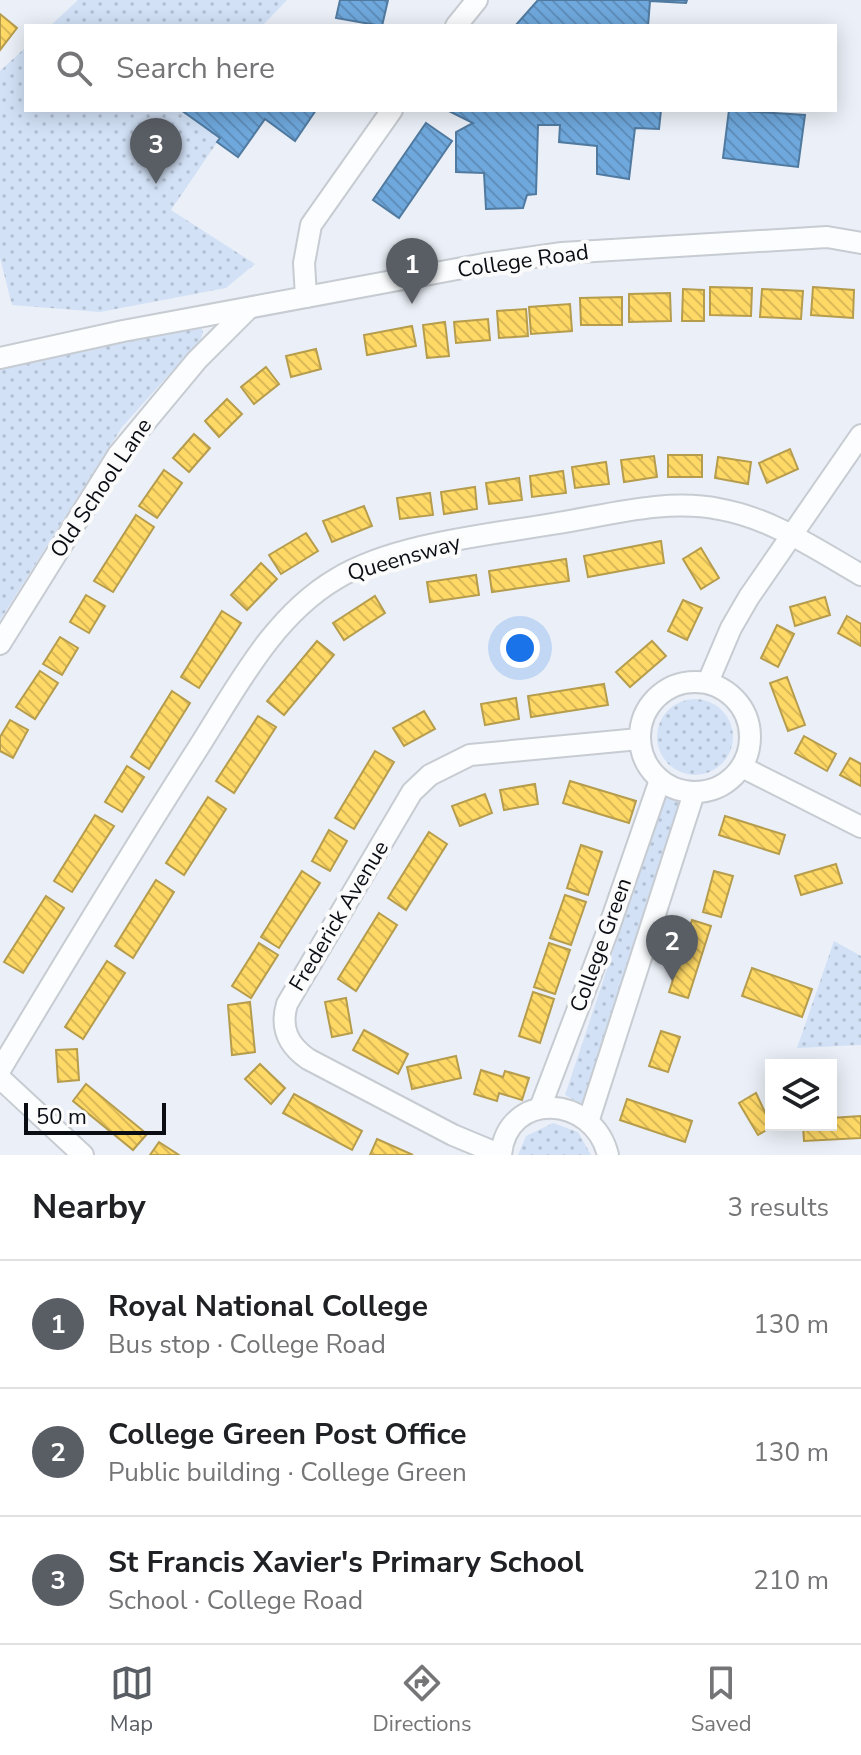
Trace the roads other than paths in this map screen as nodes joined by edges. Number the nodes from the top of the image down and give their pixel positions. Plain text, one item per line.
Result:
1 (477, 0) edge
2 (458, 24) edge
3 (391, 112) edge
4 (861, 243) edge
5 (306, 297) junction
6 (249, 307) junction
7 (0, 358) edge
8 (861, 435) edge
9 (792, 534) junction
10 (861, 575) edge
11 (0, 644) edge
12 (708, 682) junction
13 (639, 739) junction
14 (742, 767) junction
15 (660, 780) junction
16 (694, 793) junction
17 (861, 827) edge
18 (0, 1070) edge
19 (0, 1078) edge
20 (540, 1108) junction
21 (589, 1119) junction
22 (83, 1155) edge
23 (501, 1155) edge
24 (608, 1155) edge

1 - 2 street
3 - 5 street
4 - 5 street, College Road
5 - 6 street, College Road
6 - 7 street, College Road
6 - 11 street, Old School Lane
8 - 9 street
9 - 10 street, Queensway
9 - 12 street
9 - 18 street, Queensway
12 - 13 street
12 - 14 street
13 - 15 street
13 - 23 street, Frederick Avenue
14 - 16 street
14 - 17 street
15 - 16 street
15 - 20 street, College Green
16 - 21 street, College Green
19 - 22 street
20 - 21 street
20 - 23 street
21 - 24 street

